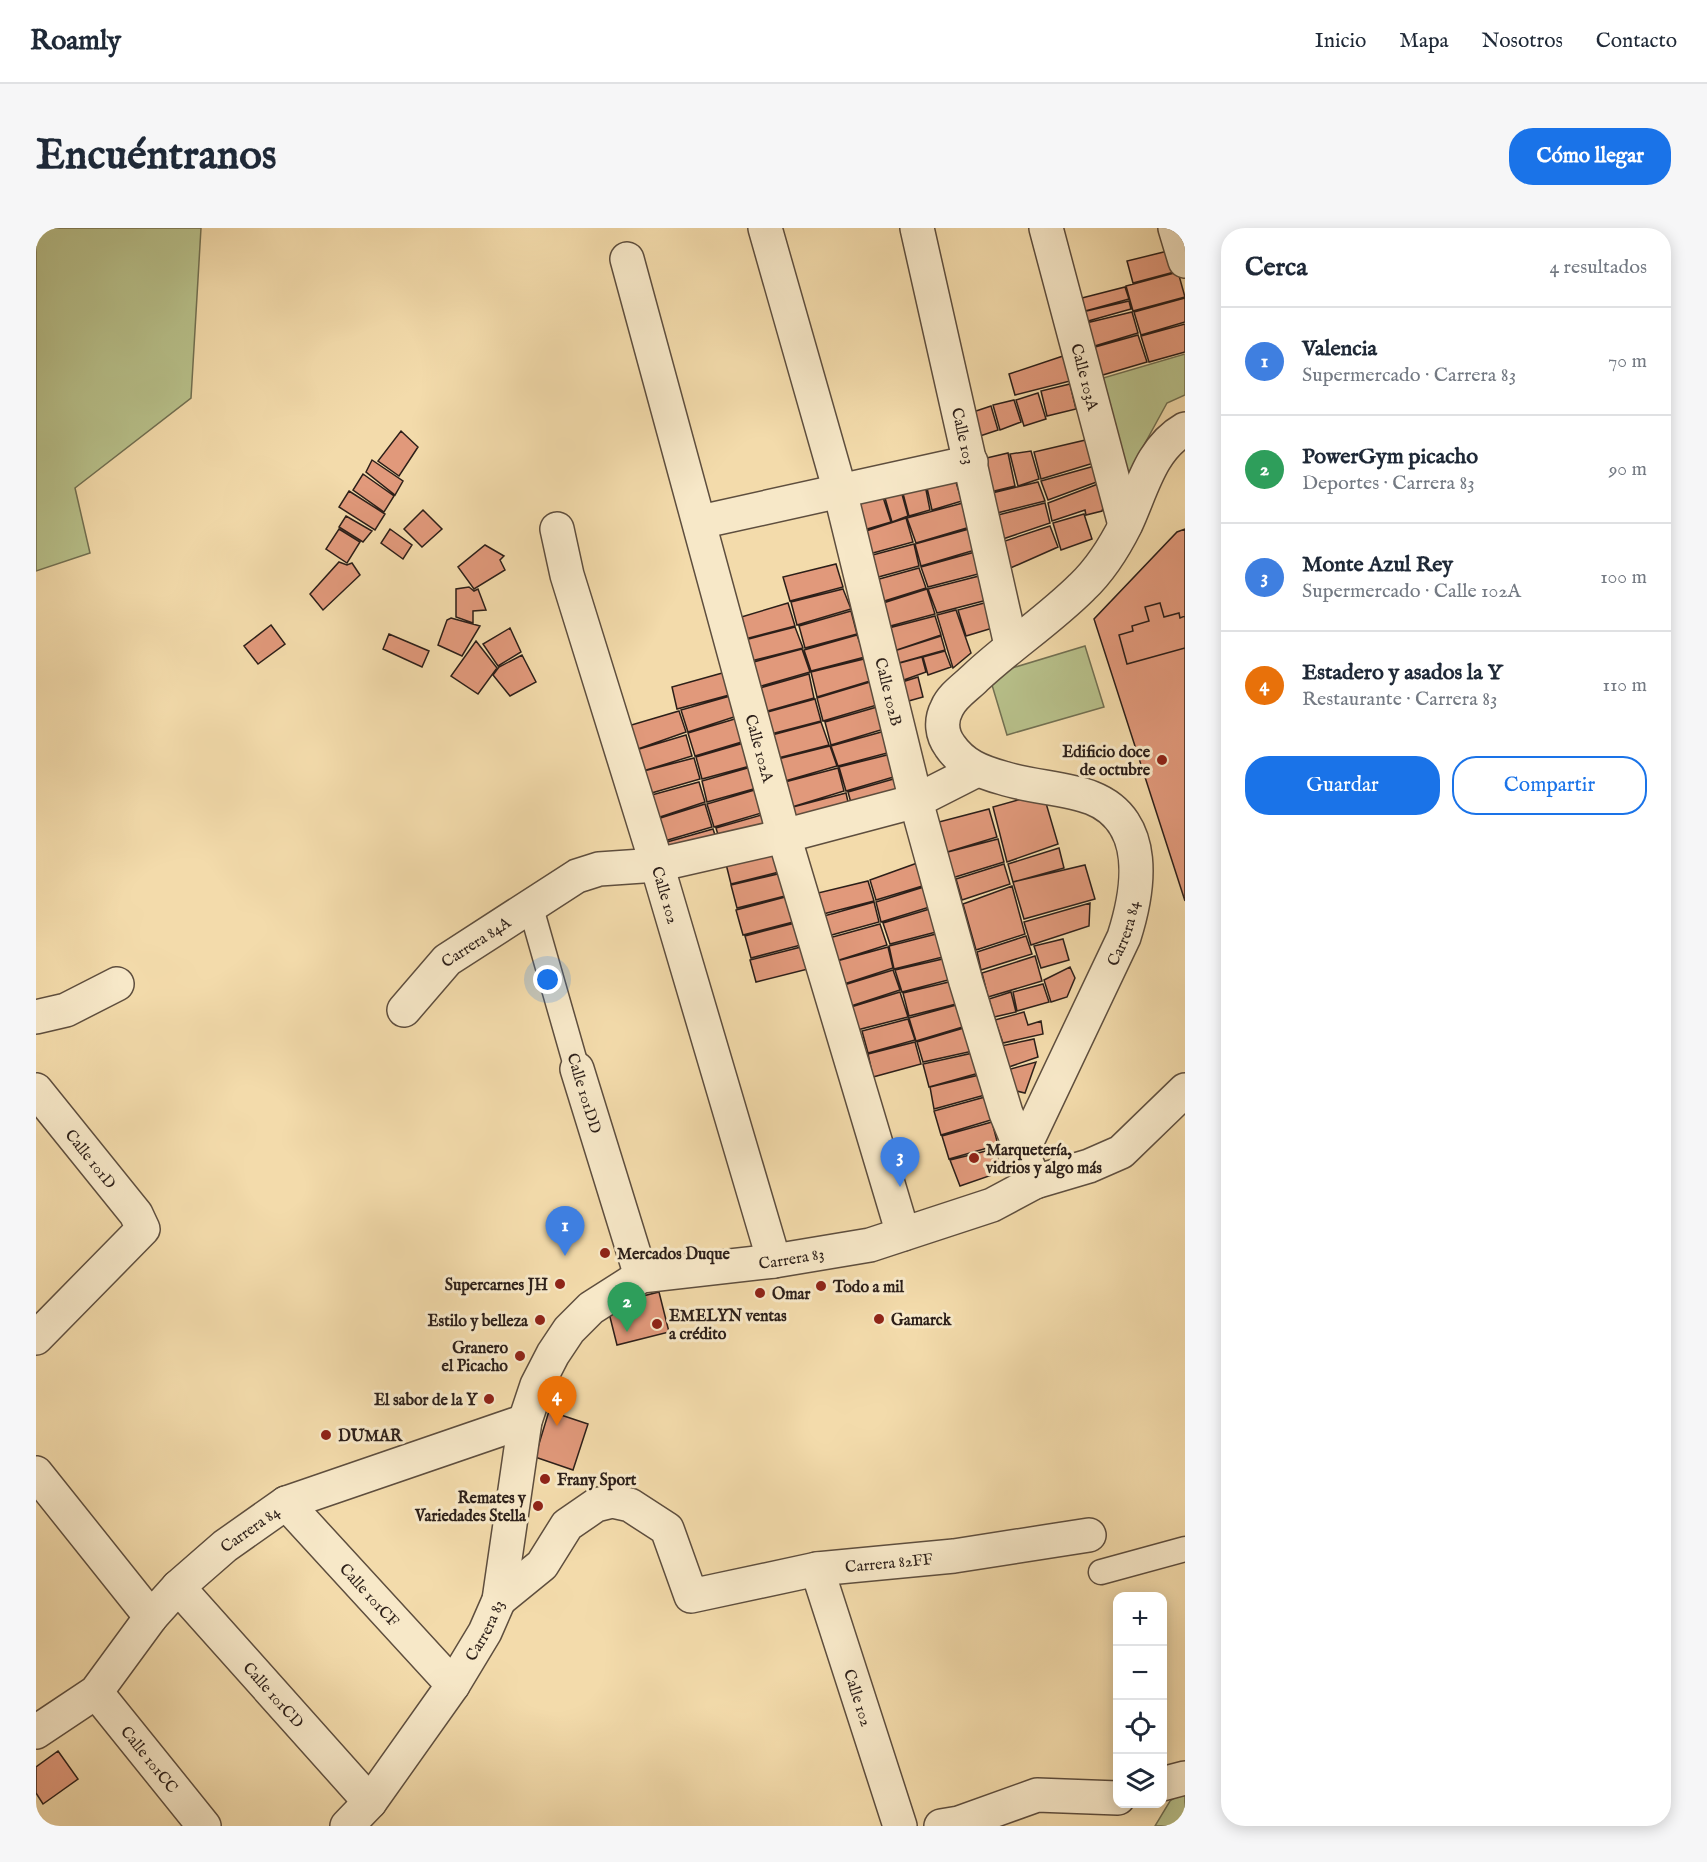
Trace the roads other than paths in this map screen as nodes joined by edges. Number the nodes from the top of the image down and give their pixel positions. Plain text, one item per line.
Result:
1 (765, 228) edge
2 (917, 228) edge
3 (1046, 228) edge
4 (1175, 228) edge
5 (627, 259) dead end
6 (1185, 261) edge
7 (1185, 429) edge
8 (971, 462) junction
9 (840, 491) junction
10 (700, 522) junction
11 (1125, 525) junction
12 (557, 529) dead end
13 (1011, 645) junction
14 (977, 770) junction
15 (916, 801) junction
16 (784, 836) junction
17 (657, 865) junction
18 (531, 908) junction
19 (117, 984) dead end
20 (404, 1010) dead end
21 (36, 1017) edge
22 (577, 1069) joint
23 (36, 1090) edge
24 (1185, 1090) edge
25 (1022, 1152) junction
26 (1035, 1182) junction
27 (903, 1234) junction
28 (774, 1261) junction
29 (641, 1276) junction
30 (36, 1338) edge
31 (525, 1421) junction
32 (36, 1473) edge
33 (286, 1503) junction
34 (1089, 1535) dead end
35 (1185, 1548) edge
36 (817, 1569) junction
37 (1101, 1572) dead end
38 (178, 1587) junction
39 (499, 1600) junction
40 (151, 1617) junction
41 (453, 1685) junction
42 (96, 1692) junction
43 (36, 1732) edge
44 (1185, 1778) edge
45 (1167, 1783) edge
46 (1113, 1798) edge
47 (370, 1802) junction
48 (954, 1825) edge
49 (204, 1826) edge
50 (347, 1826) edge
51 (900, 1826) edge

1 - 9 street, Calle 102B
2 - 8 street, Calle 103
3 - 11 street, Calle 103A
4 - 6 street
5 - 10 street, Calle 102A
7 - 11 street, Carrera 84
8 - 9 street
8 - 13 street, Calle 103
9 - 10 street
9 - 15 street, Calle 102B
10 - 16 street, Calle 102A
11 - 13 street, Carrera 84
12 - 17 street, Calle 102
13 - 14 street, Carrera 84
14 - 15 street
14 - 25 street, Carrera 84
15 - 16 street
15 - 25 street, Calle 102B
16 - 17 street
16 - 27 street, Calle 102A
17 - 18 street, Carrera 84A
17 - 28 street, Calle 102
18 - 20 street, Carrera 84A
18 - 22 street, Calle 101DD
19 - 21 street
22 - 29 street, Calle 101DD
23 - 30 street, Calle 101D
24 - 26 street, Carrera 83
25 - 26 street
26 - 27 street, Carrera 83
27 - 28 street, Carrera 83
28 - 29 street, Carrera 83
29 - 31 street, Carrera 83
31 - 33 street, Carrera 84
31 - 39 street, Carrera 83
32 - 40 street
33 - 38 street, Carrera 84
33 - 41 street, Calle 101CF
34 - 36 street, Carrera 82FF
35 - 37 street
36 - 39 street, Carrera 82FF
36 - 51 street, Calle 102
38 - 40 street, Carrera 84
38 - 47 street, Calle 101CD
39 - 41 street, Carrera 83
40 - 42 street, Carrera 84
41 - 47 street, Carrera 83
42 - 43 street, Carrera 84
42 - 49 street, Calle 101CC
44 - 45 street
46 - 48 street
47 - 50 street, Carrera 83

